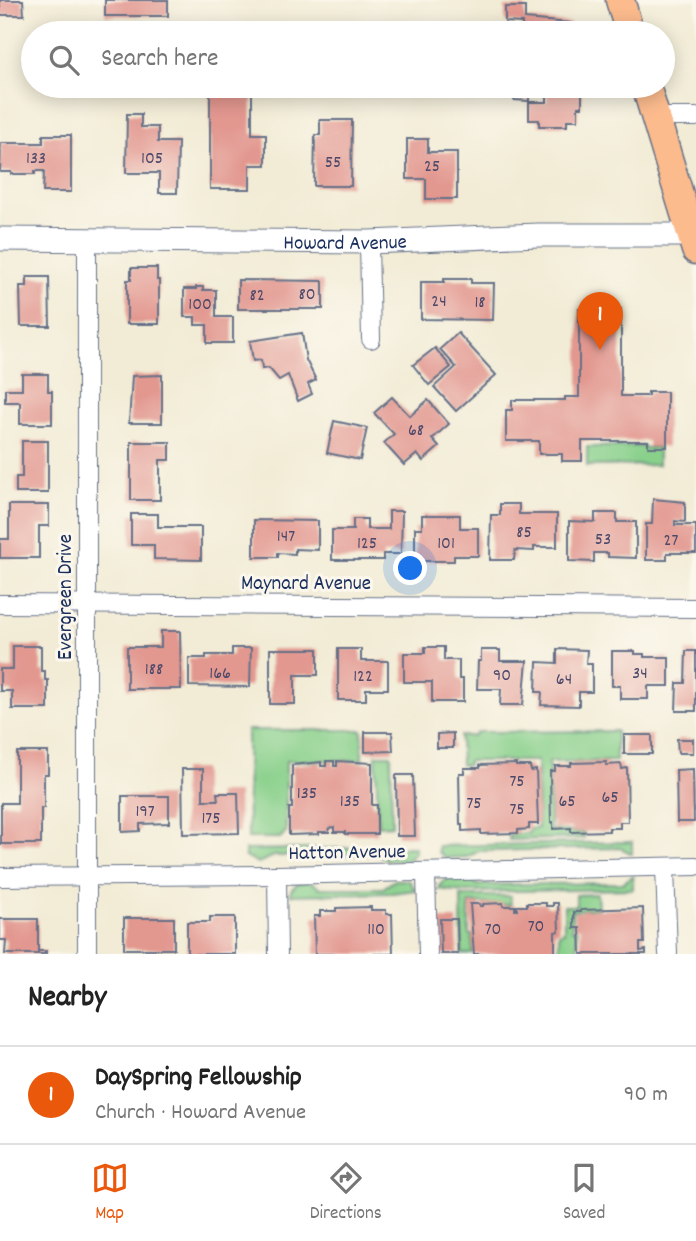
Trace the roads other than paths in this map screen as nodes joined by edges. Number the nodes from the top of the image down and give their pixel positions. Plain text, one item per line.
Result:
1 (620, 0) edge
2 (626, 21) edge
3 (650, 98) edge
4 (656, 117) junction
5 (696, 117) edge
6 (0, 239) edge
7 (87, 240) junction
8 (369, 242) junction
9 (694, 242) edge
10 (371, 339) dead end
11 (0, 604) edge
12 (87, 604) junction
13 (696, 608) edge
14 (696, 866) edge
15 (664, 867) junction
16 (426, 872) junction
17 (277, 875) junction
18 (0, 877) edge
19 (87, 877) junction
20 (87, 954) edge
21 (278, 954) edge
22 (428, 954) edge
23 (668, 954) edge

1 - 2 main road
3 - 4 main road
4 - 5 street
4 - 9 main road
6 - 7 street, Howard Avenue
7 - 8 street, Howard Avenue
7 - 12 street, Evergreen Drive
8 - 9 street, Howard Avenue
8 - 10 street
11 - 12 street, Maynard Avenue
12 - 13 street, Maynard Avenue
12 - 19 street, Evergreen Drive
14 - 15 street, Hatton Avenue
15 - 16 street, Hatton Avenue
15 - 23 street
16 - 17 street, Hatton Avenue
16 - 22 street
17 - 19 street, Hatton Avenue
17 - 21 street
18 - 19 street, Hatton Avenue
19 - 20 street, Evergreen Drive

